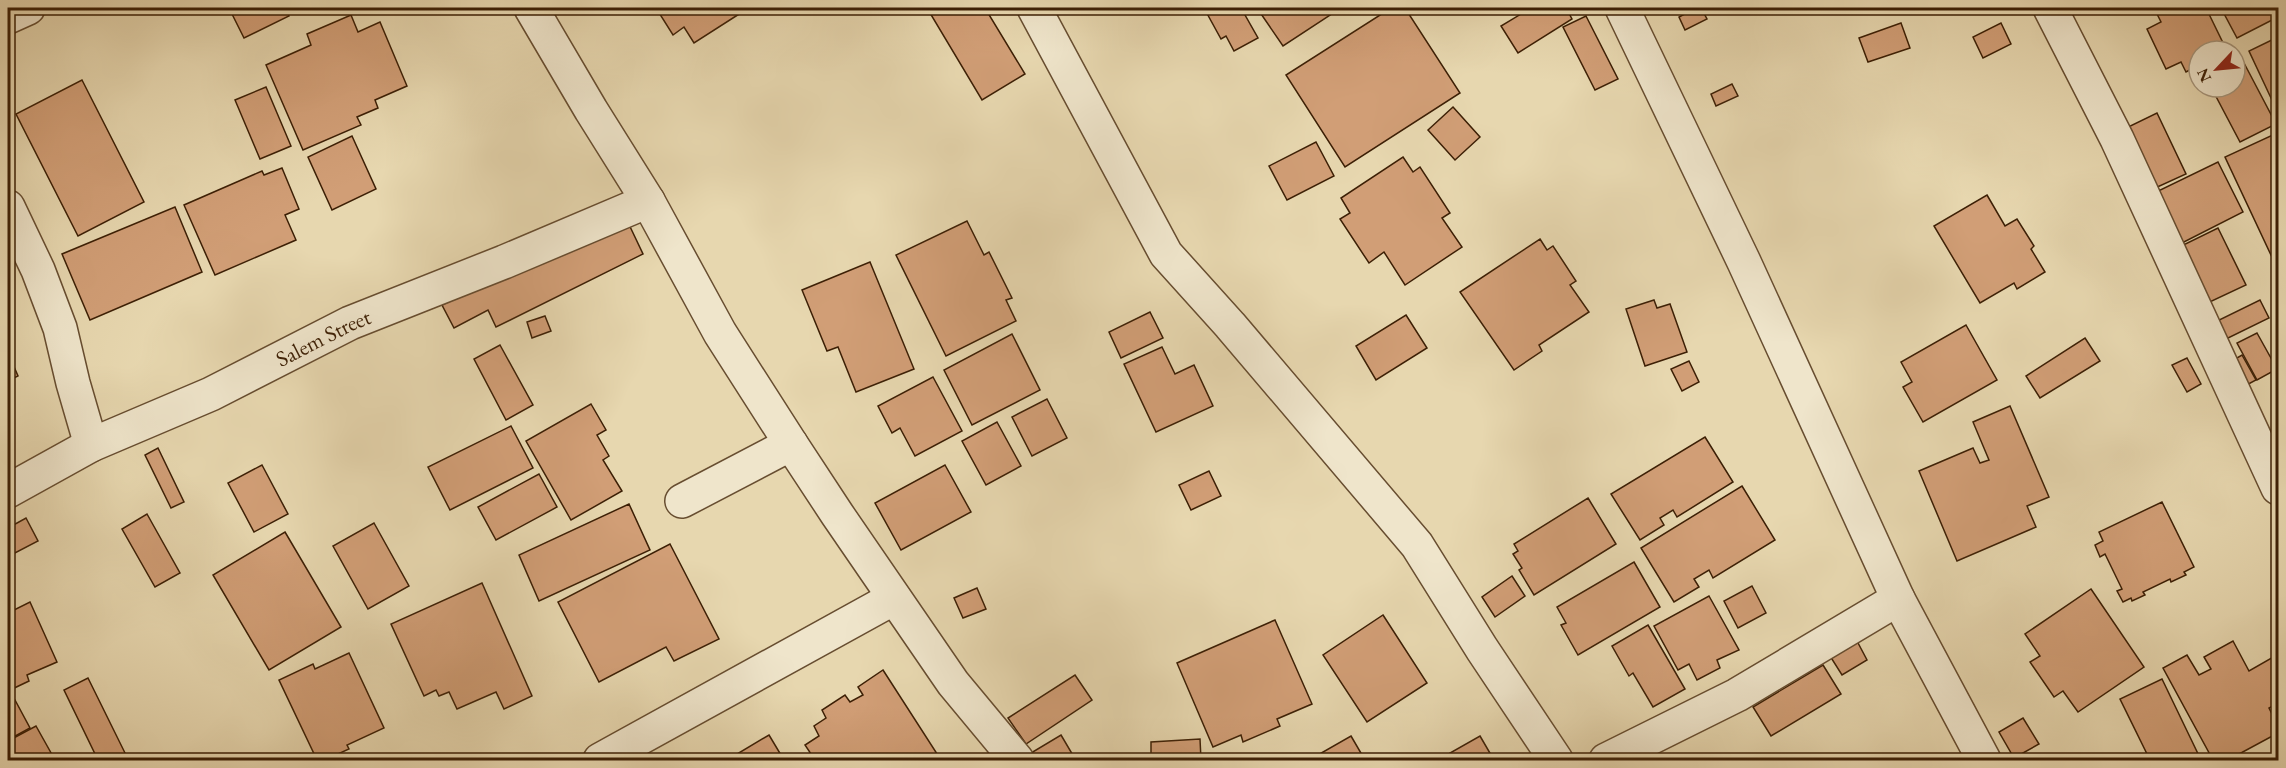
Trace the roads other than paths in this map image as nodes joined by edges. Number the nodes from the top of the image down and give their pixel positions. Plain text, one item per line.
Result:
1 (28, 8) edge
2 (531, 8) edge
3 (1622, 8) edge
4 (2050, 8) edge
5 (1039, 9) edge
6 (8, 17) edge
7 (648, 201) junction
8 (8, 207) edge
9 (791, 444) junction
10 (91, 445) junction
11 (2278, 488) edge
12 (8, 491) edge
13 (682, 501) dead end
14 (894, 598) junction
15 (1898, 599) junction
16 (600, 760) edge
17 (1017, 760) edge
18 (1556, 760) edge
19 (1606, 760) edge
20 (1984, 760) edge

1 - 6 street
2 - 7 street
3 - 15 street
4 - 11 street
5 - 18 street
7 - 9 street
7 - 10 street, Salem Street
8 - 10 street
9 - 13 street
9 - 14 street
10 - 12 street, Salem Street
14 - 16 street
14 - 17 street
15 - 19 street
15 - 20 street

